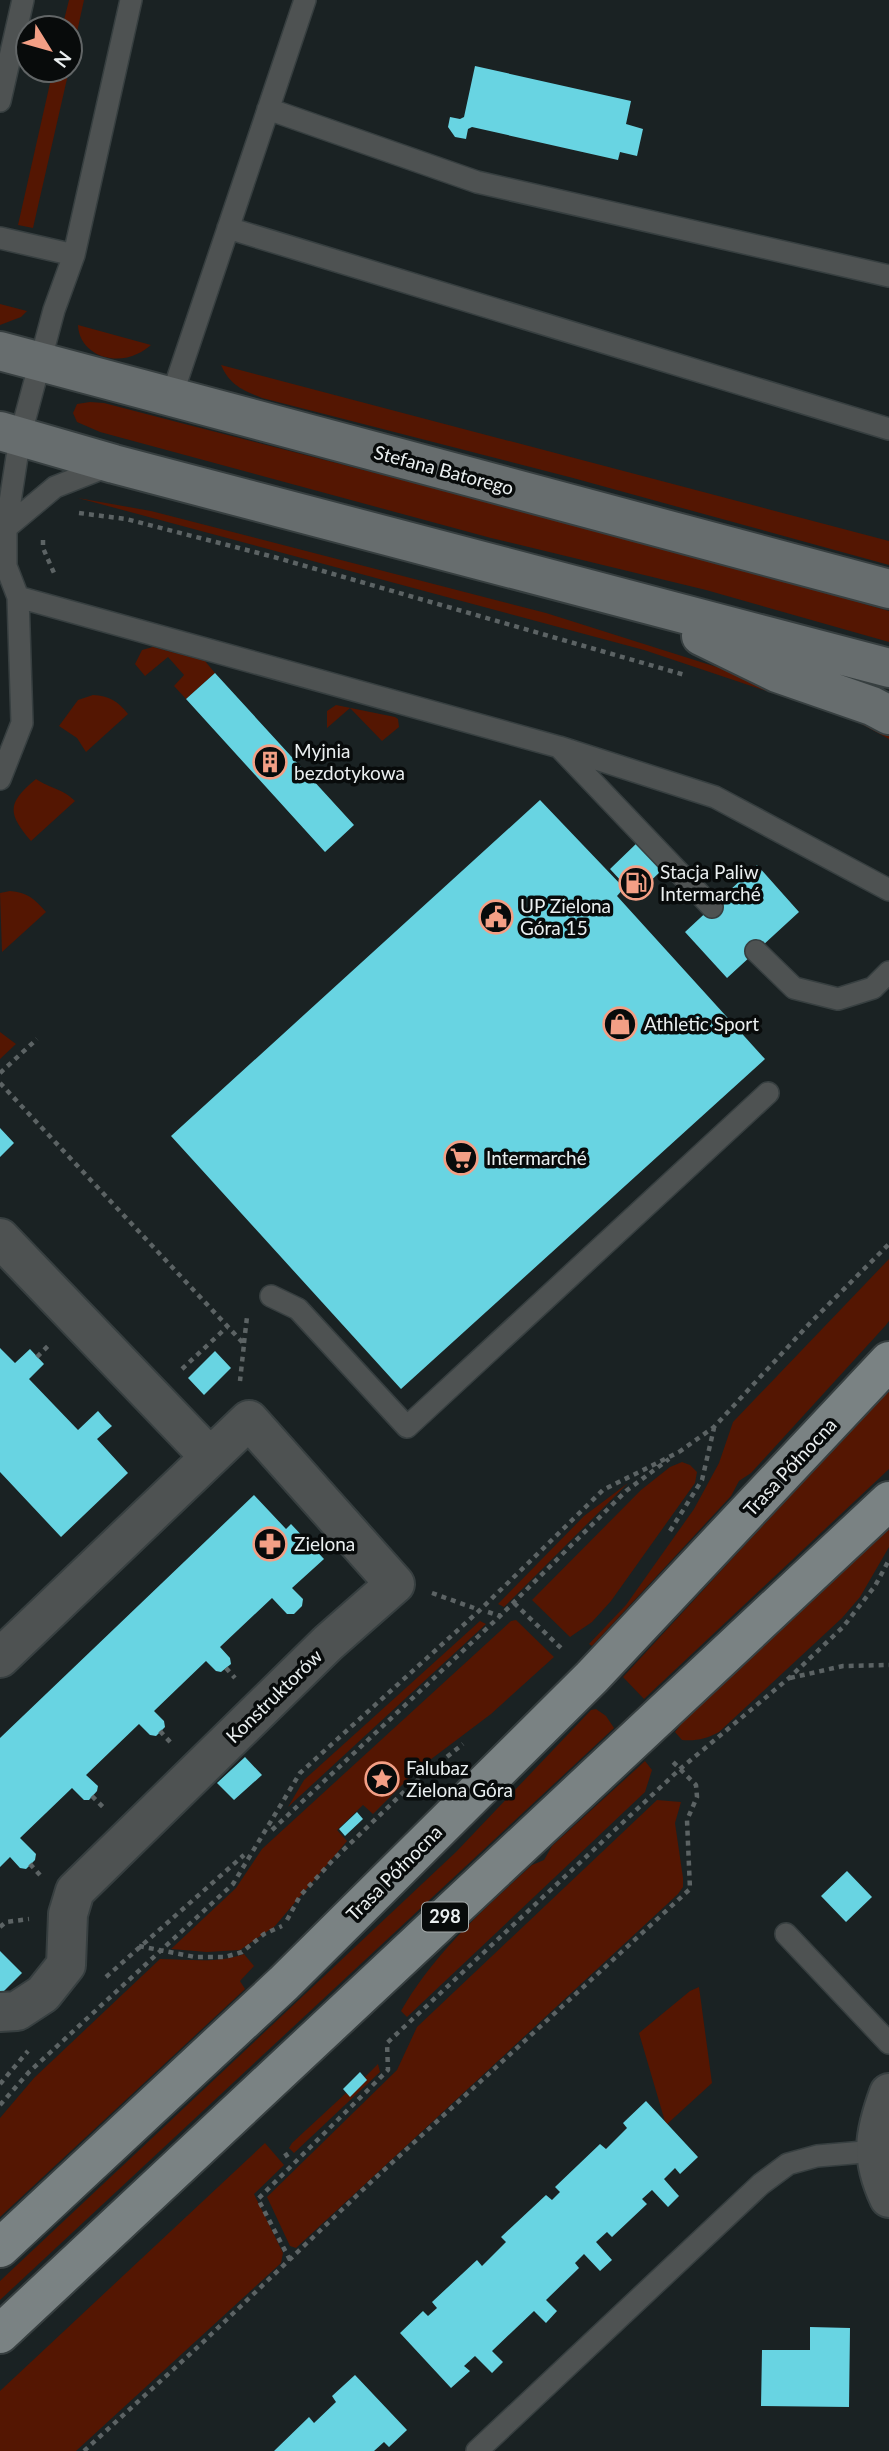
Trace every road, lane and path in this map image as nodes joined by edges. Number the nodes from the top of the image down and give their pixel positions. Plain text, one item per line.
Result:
1 (23, 0) edge
2 (131, 0) edge
3 (305, 0) edge
4 (0, 101) edge
5 (268, 109) junction
6 (228, 228) junction
7 (0, 238) edge
8 (74, 255) junction
9 (889, 276) edge
10 (0, 351) edge
11 (40, 362) junction
12 (171, 398) junction
13 (889, 429) edge
14 (10, 434) edge
15 (114, 464) junction
16 (43, 506) junction
17 (6, 528) junction
18 (54, 573) dead end
19 (889, 589) edge
20 (617, 595) junction
21 (18, 597) junction
22 (889, 668) edge
23 (696, 679) dead end
24 (889, 715) edge
25 (559, 747) junction
26 (0, 779) edge
27 (889, 890) edge
28 (712, 906) dead end
29 (756, 951) dead end
30 (889, 972) edge
31 (37, 1040) dead end
32 (0, 1073) edge
33 (0, 1083) edge
34 (768, 1093) dead end
35 (0, 1238) edge
36 (889, 1244) edge
37 (271, 1296) dead end
38 (227, 1326) junction
39 (889, 1361) edge
40 (152, 1397) junction
41 (249, 1420) junction
42 (714, 1427) junction
43 (679, 1452) junction
44 (210, 1457) junction
45 (889, 1501) edge
46 (665, 1538) dead end
47 (889, 1559) edge
48 (431, 1593) dead end
49 (514, 1602) junction
50 (474, 1608) dead end
51 (488, 1612) dead end
52 (500, 1616) junction
53 (560, 1647) dead end
54 (0, 1658) edge
55 (889, 1665) edge
56 (789, 1678) junction
57 (469, 1740) dead end
58 (680, 1769) junction
59 (272, 1830) dead end
60 (244, 1855) dead end
61 (6, 1922) dead end
62 (0, 1927) edge
63 (786, 1934) dead end
64 (139, 1946) junction
65 (159, 1950) junction
66 (99, 1984) dead end
67 (0, 2012) edge
68 (889, 2043) edge
69 (28, 2051) dead end
70 (0, 2084) edge
71 (889, 2092) edge
72 (0, 2105) edge
73 (876, 2151) junction
74 (285, 2153) dead end
75 (289, 2159) dead end
76 (889, 2198) edge
77 (0, 2248) edge
78 (290, 2260) junction
79 (0, 2334) edge
80 (84, 2451) edge
81 (477, 2451) edge

1 - 4 lane
2 - 8 lane
3 - 5 lane
5 - 6 lane
5 - 9 lane
6 - 12 lane
6 - 13 lane
7 - 8 lane
8 - 11 lane
10 - 11 main road, Stefana Batorego
11 - 12 main road, Stefana Batorego
11 - 14 lane
12 - 19 main road, Stefana Batorego
14 - 15 main road
14 - 17 lane
15 - 16 lane
15 - 20 main road
16 - 17 lane
16 - 18 path
16 - 23 path
17 - 21 lane
20 - 22 main road
20 - 24 main road
21 - 25 lane
21 - 26 lane
25 - 27 lane
25 - 28 lane
29 - 30 lane
31 - 32 path
33 - 38 path
34 - 37 lane
35 - 40 street
36 - 42 path
38 - 40 path
38 - 41 path
39 - 77 main road, Trasa Północna
40 - 44 street
41 - 44 street
41 - 67 street, Konstruktorów
42 - 43 path
42 - 46 path
43 - 49 path
43 - 65 path
44 - 54 street
45 - 79 main road, 298
47 - 56 path
48 - 50 path
49 - 52 path
49 - 53 path
51 - 52 path
52 - 59 path
55 - 56 path
56 - 58 path
57 - 65 path
58 - 78 path
58 - 78 path
60 - 64 path
61 - 62 path
63 - 68 lane
64 - 65 path
64 - 66 path
65 - 72 path
69 - 70 path
71 - 73 street
73 - 76 street
73 - 81 lane
74 - 75 path
78 - 80 path

